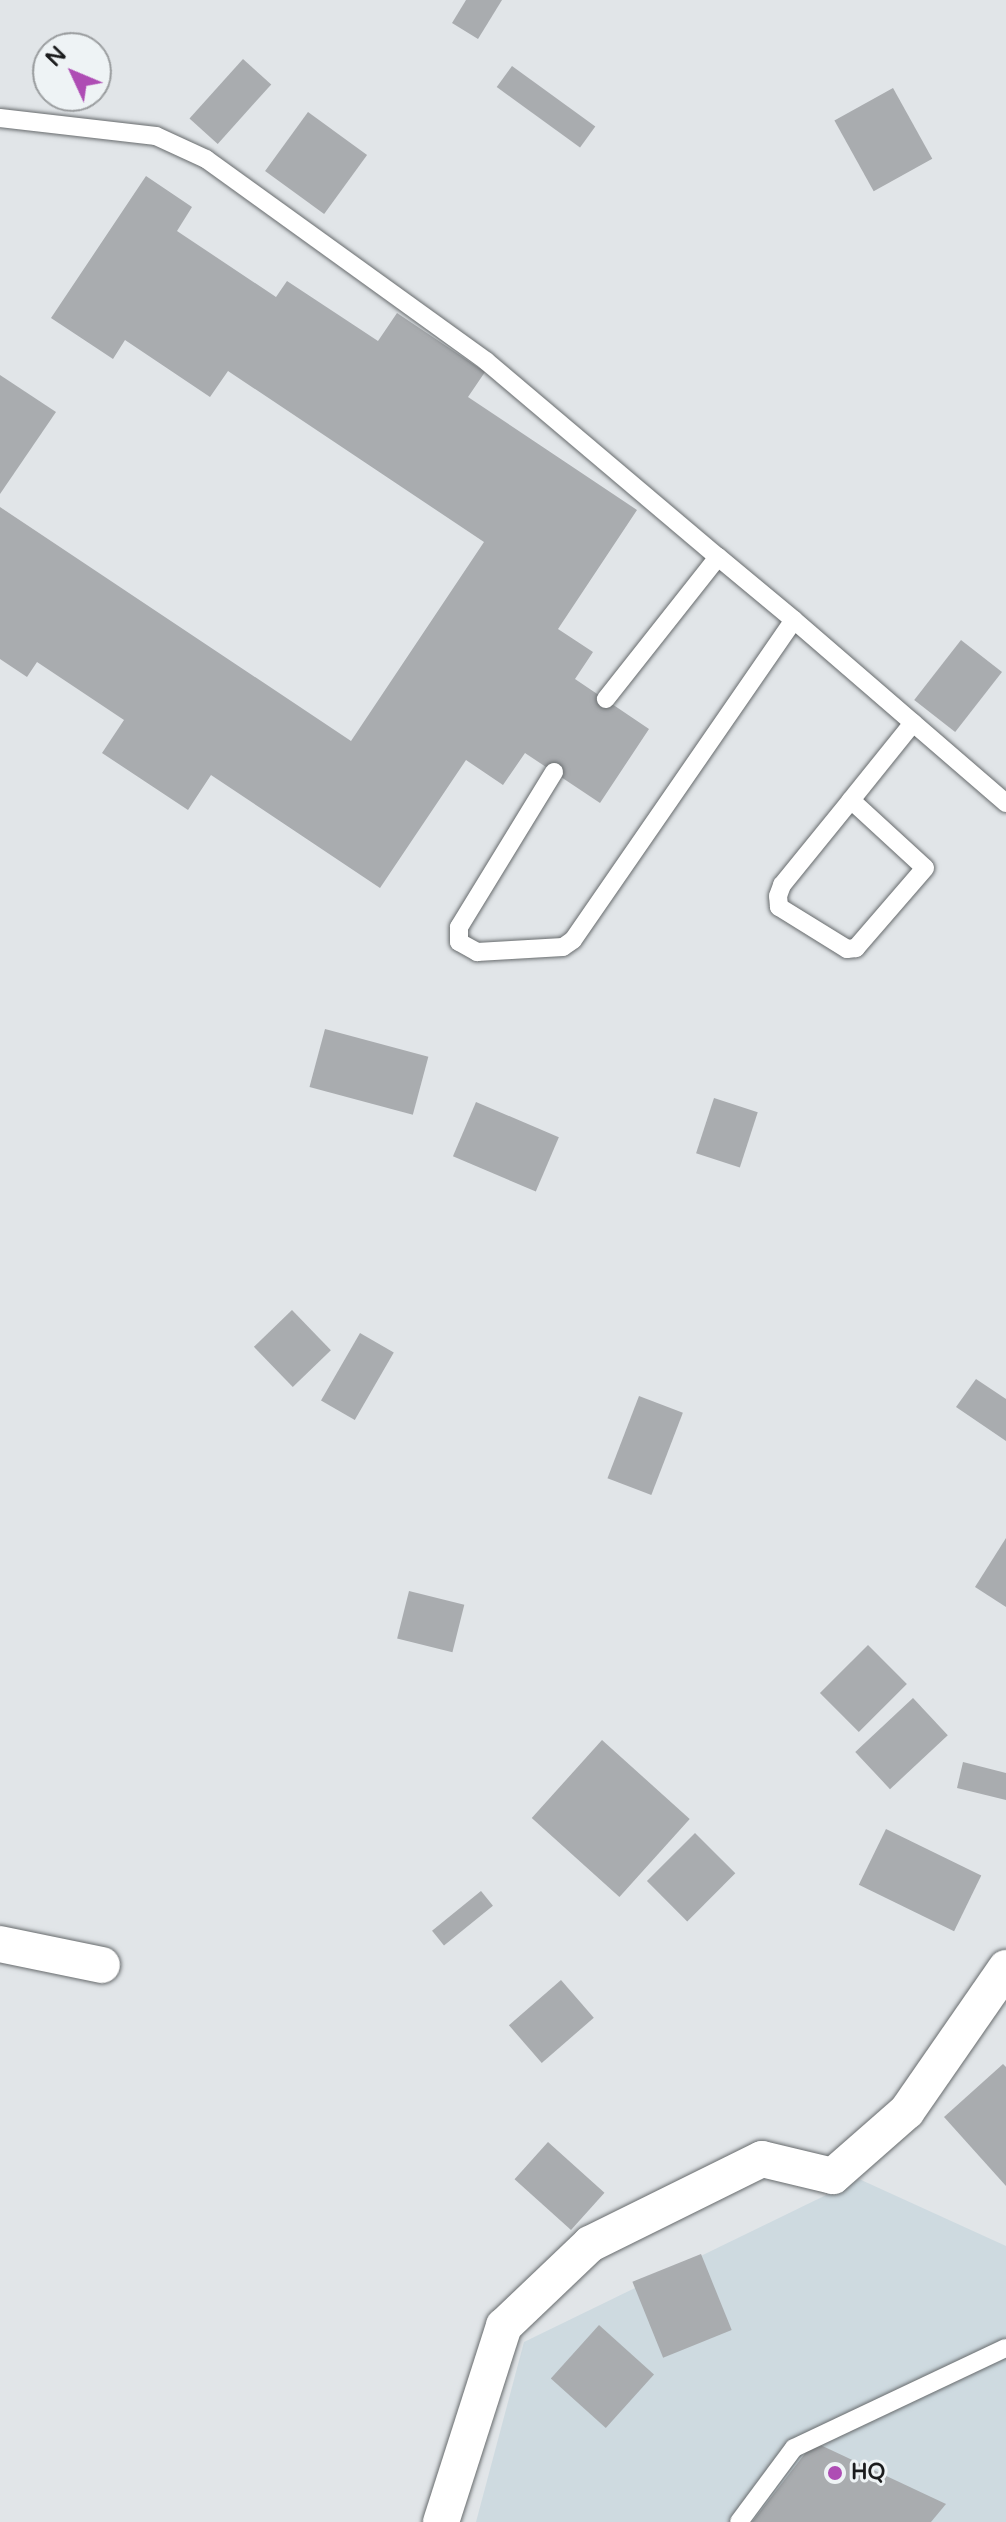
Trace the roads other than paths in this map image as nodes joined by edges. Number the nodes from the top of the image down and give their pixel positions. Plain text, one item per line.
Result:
1 (0, 118) edge
2 (718, 557) junction
3 (794, 620) junction
4 (606, 699) dead end
5 (913, 723) junction
6 (554, 772) dead end
7 (851, 800) junction
8 (1006, 803) edge
9 (0, 1944) edge
10 (102, 1965) dead end
11 (1006, 1968) edge
12 (1006, 2348) edge
13 (441, 2522) edge
14 (739, 2522) edge

1 - 2 lane
2 - 3 lane
2 - 4 lane
3 - 5 lane
3 - 6 lane
5 - 7 lane
5 - 8 lane
7 - 7 lane
9 - 10 street
11 - 13 street
12 - 14 lane

